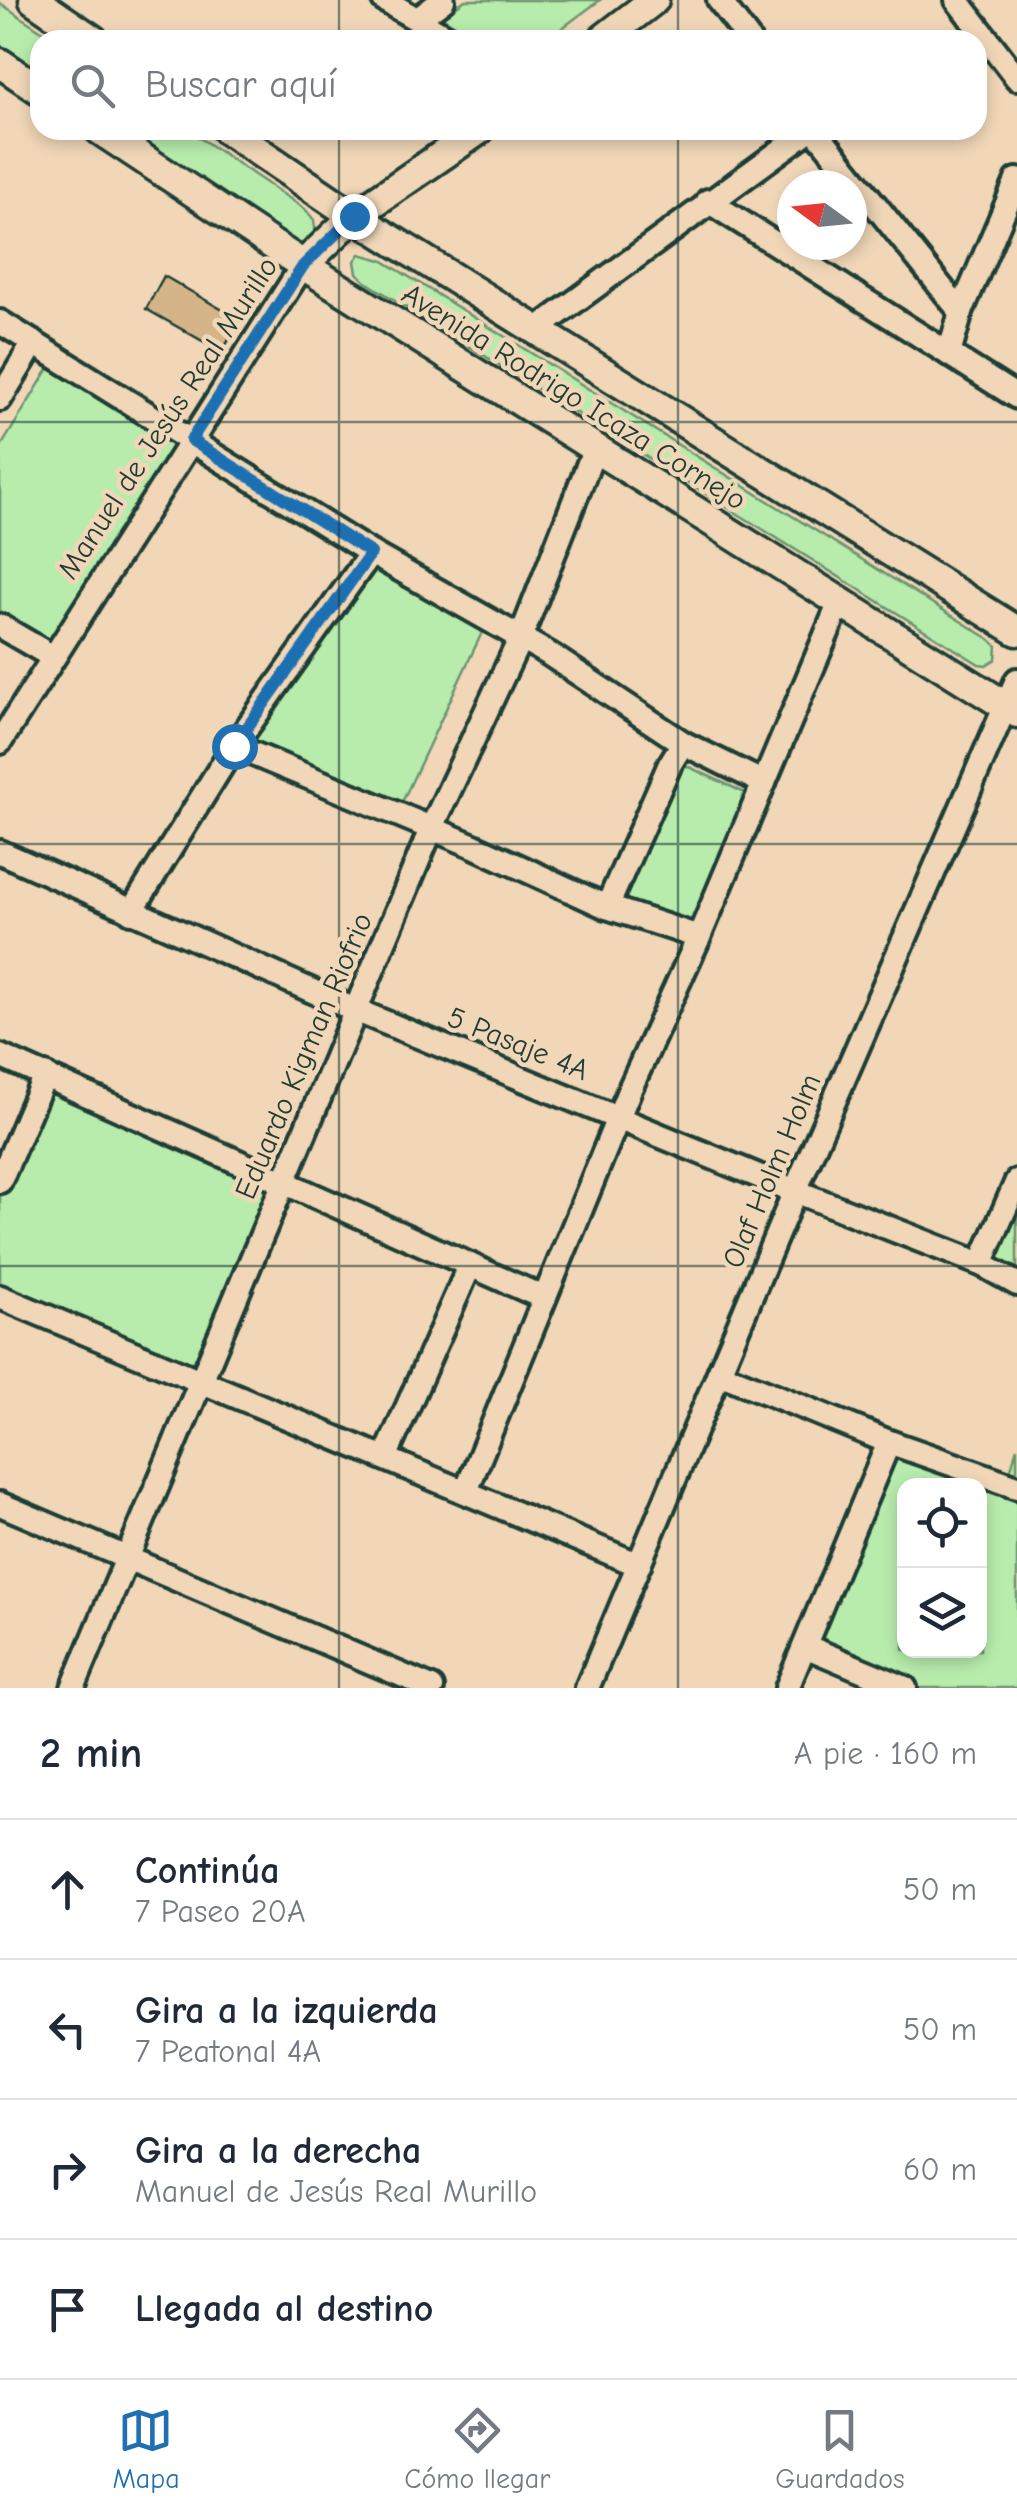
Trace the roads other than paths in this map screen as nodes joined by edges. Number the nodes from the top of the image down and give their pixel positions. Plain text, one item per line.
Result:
1 (34, 0) edge
2 (384, 0) edge
3 (443, 0) edge
4 (654, 0) edge
5 (719, 0) edge
6 (970, 4) edge
7 (418, 19) junction
8 (79, 30) edge
9 (436, 30) edge
10 (615, 30) edge
11 (741, 30) edge
12 (987, 30) edge
13 (987, 31) edge
14 (0, 64) edge
15 (1017, 78) edge
16 (30, 84) edge
17 (115, 140) edge
18 (242, 140) edge
19 (464, 140) edge
20 (797, 140) edge
21 (820, 140) edge
22 (1017, 180) edge
23 (708, 201) junction
24 (354, 216) junction
25 (303, 266) junction
26 (961, 312) junction
27 (0, 322) edge
28 (536, 330) junction
29 (34, 343) junction
30 (949, 354) junction
31 (1017, 397) edge
32 (0, 398) edge
33 (191, 440) junction
34 (596, 448) junction
35 (371, 553) junction
36 (840, 602) junction
37 (0, 626) edge
38 (1017, 631) edge
39 (520, 638) junction
40 (53, 657) junction
41 (1013, 699) edge
42 (0, 742) edge
43 (683, 743) junction
44 (234, 746) junction
45 (764, 783) junction
46 (432, 827) junction
47 (0, 852) edge
48 (608, 907) junction
49 (131, 912) junction
50 (699, 937) junction
51 (355, 1010) junction
52 (0, 1056) edge
53 (45, 1075) junction
54 (618, 1118) junction
55 (0, 1181) edge
56 (284, 1181) junction
57 (1017, 1181) edge
58 (795, 1192) junction
59 (470, 1264) junction
60 (982, 1264) junction
61 (1017, 1284) edge
62 (0, 1298) edge
63 (544, 1298) junction
64 (719, 1373) junction
65 (200, 1383) junction
66 (889, 1442) junction
67 (385, 1458) junction
68 (1017, 1487) edge
69 (466, 1492) junction
70 (0, 1504) edge
71 (127, 1558) junction
72 (639, 1565) junction
73 (804, 1646) junction
74 (381, 1677) edge
75 (73, 1688) edge
76 (432, 1688) edge
77 (588, 1688) edge
78 (787, 1688) edge
79 (905, 1688) edge

1 - 8 street
2 - 7 street
3 - 7 street
4 - 10 street
5 - 11 street
6 - 12 street
7 - 9 street
13 - 15 street
14 - 16 street
17 - 25 street, Avenida Rodrigo Icaza Cornejo
18 - 24 street, Avenida Rodrigo Icaza Cornejo
19 - 24 street, Manuel de Jesús Real Murillo
20 - 23 street
21 - 26 street
22 - 26 street
23 - 28 street
23 - 30 street
24 - 25 street, Manuel de Jesús Real Murillo
24 - 28 street, Avenida Rodrigo Icaza Cornejo
25 - 33 street, Manuel de Jesús Real Murillo
25 - 34 street, Avenida Rodrigo Icaza Cornejo
26 - 30 street
27 - 29 street
28 - 38 street, Avenida Rodrigo Icaza Cornejo
29 - 32 street
29 - 33 street
30 - 31 street
33 - 35 street
33 - 40 street, Manuel de Jesús Real Murillo
34 - 36 street, Avenida Rodrigo Icaza Cornejo
34 - 39 street, Eduardo Kigman Riofrio
35 - 39 street
35 - 44 street
36 - 41 street, Avenida Rodrigo Icaza Cornejo
36 - 45 street
37 - 40 street
39 - 43 street
39 - 46 street, Eduardo Kigman Riofrio
40 - 42 street, Manuel de Jesús Real Murillo
41 - 58 street, Olaf Holm Holm
43 - 45 street
43 - 48 street
44 - 46 street
44 - 49 street
45 - 50 street
46 - 48 street
46 - 51 street, Eduardo Kigman Riofrio
47 - 49 street, 5 Pasaje 4A
48 - 50 street
49 - 51 street, 5 Pasaje 4A
50 - 54 street
51 - 54 street, 5 Pasaje 4A
51 - 56 street, Eduardo Kigman Riofrio
52 - 53 street
53 - 55 street
53 - 56 street
54 - 58 street, 5 Pasaje 4A
54 - 63 street
56 - 59 street
56 - 65 street, Eduardo Kigman Riofrio
57 - 60 street
58 - 60 street, 5 Pasaje 4A
58 - 64 street, Olaf Holm Holm
59 - 63 street
59 - 67 street
60 - 61 street, 5 Pasaje 4A
62 - 65 street
63 - 69 street
64 - 66 street
64 - 72 street, Olaf Holm Holm
65 - 67 street
65 - 71 street, Eduardo Kigman Riofrio
66 - 68 street
66 - 73 street
67 - 69 street
69 - 72 street
70 - 71 street
71 - 74 street
71 - 75 street, Eduardo Kigman Riofrio
72 - 77 street, Olaf Holm Holm
73 - 78 street
73 - 79 street
74 - 76 street

